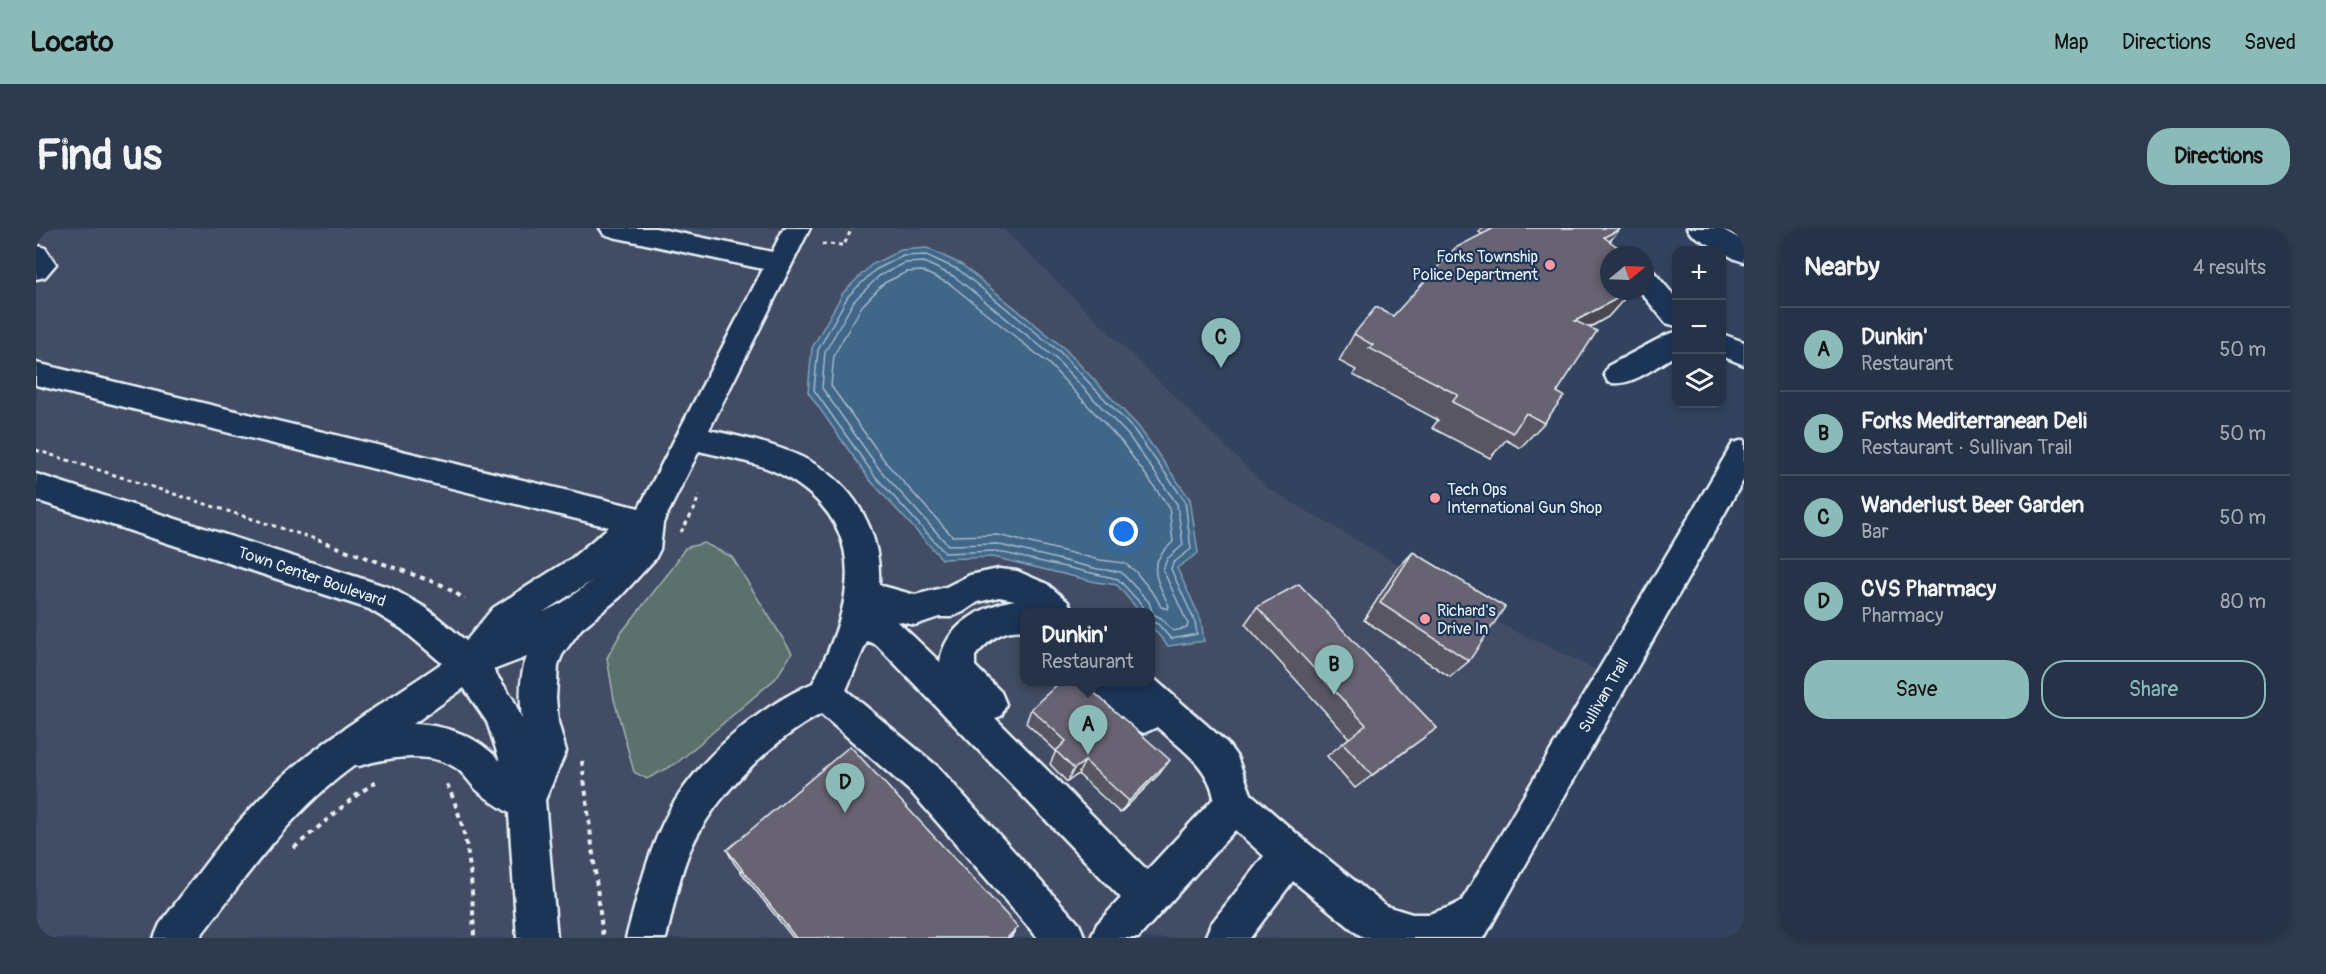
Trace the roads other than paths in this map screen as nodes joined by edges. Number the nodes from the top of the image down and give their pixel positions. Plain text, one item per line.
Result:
1 (613, 228) edge
2 (797, 228) edge
3 (1708, 231) edge
4 (1744, 253) edge
5 (36, 254) edge
6 (779, 263) junction
7 (36, 270) edge
8 (1654, 289) edge
9 (1672, 310) edge
10 (1672, 345) edge
11 (1726, 346) edge
12 (1744, 354) edge
13 (36, 374) edge
14 (1618, 374) dead end
15 (692, 438) junction
16 (1744, 452) edge
17 (36, 487) edge
18 (647, 523) junction
19 (951, 602) junction
20 (584, 606) junction
21 (858, 608) junction
22 (1051, 608) edge
23 (1020, 614) edge
24 (905, 649) junction
25 (468, 665) junction
26 (1110, 686) edge
27 (1138, 686) edge
28 (825, 695) junction
29 (1178, 723) junction
30 (333, 759) junction
31 (525, 802) junction
32 (1234, 804) junction
33 (1099, 847) junction
34 (1290, 854) junction
35 (1149, 899) junction
36 (1469, 926) edge
37 (186, 935) edge
38 (537, 938) edge
39 (646, 938) edge
40 (1065, 938) edge
41 (1111, 938) edge
42 (1225, 938) edge

1 - 6 street
2 - 6 street
3 - 4 street
5 - 7 street
6 - 15 street
8 - 9 street
10 - 14 street
11 - 12 street
13 - 18 street
15 - 18 street
15 - 21 street
16 - 36 street, Sullivan Trail
17 - 25 street, Town Center Boulevard
18 - 20 street
18 - 25 street
19 - 21 street
19 - 22 street
19 - 24 street
20 - 25 street
20 - 31 street
21 - 24 street
21 - 28 street
23 - 33 street
24 - 33 street
25 - 30 street
25 - 31 street, Town Center Boulevard
26 - 29 street
27 - 29 street
28 - 39 street
28 - 40 street
29 - 32 street
30 - 31 street
30 - 37 street
31 - 38 street, Town Center Boulevard
32 - 34 street
32 - 35 street
33 - 35 street
34 - 36 street
34 - 42 street
35 - 41 street

